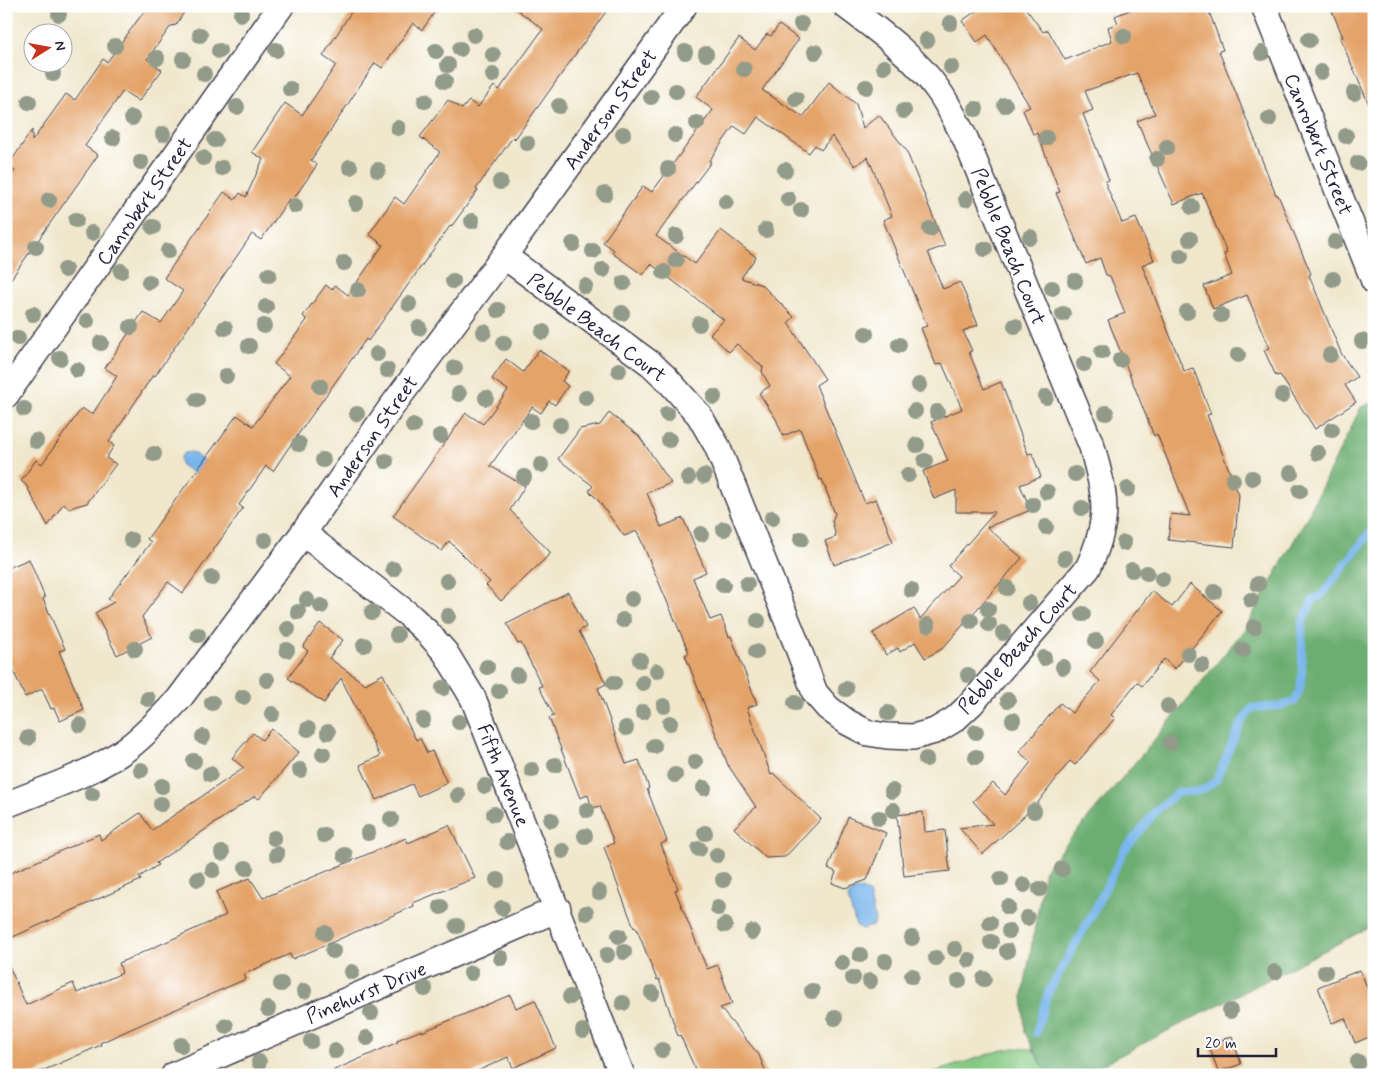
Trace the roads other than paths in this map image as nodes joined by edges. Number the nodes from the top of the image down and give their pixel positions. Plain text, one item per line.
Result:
1 (281, 6) edge
2 (684, 6) edge
3 (846, 6) edge
4 (1264, 6) edge
5 (504, 256) junction
6 (1374, 281) edge
7 (6, 395) edge
8 (303, 533) junction
9 (6, 805) edge
10 (558, 909) junction
11 (174, 1075) edge
12 (622, 1075) edge

1 - 7 street, Canrobert Street
2 - 5 street, Anderson Street
3 - 5 street, Pebble Beach Court
4 - 6 street, Canrobert Street
5 - 8 street, Anderson Street
8 - 9 street, Anderson Street
8 - 10 street, Fifth Avenue
10 - 11 street, Pinehurst Drive
10 - 12 street, Fifth Avenue

